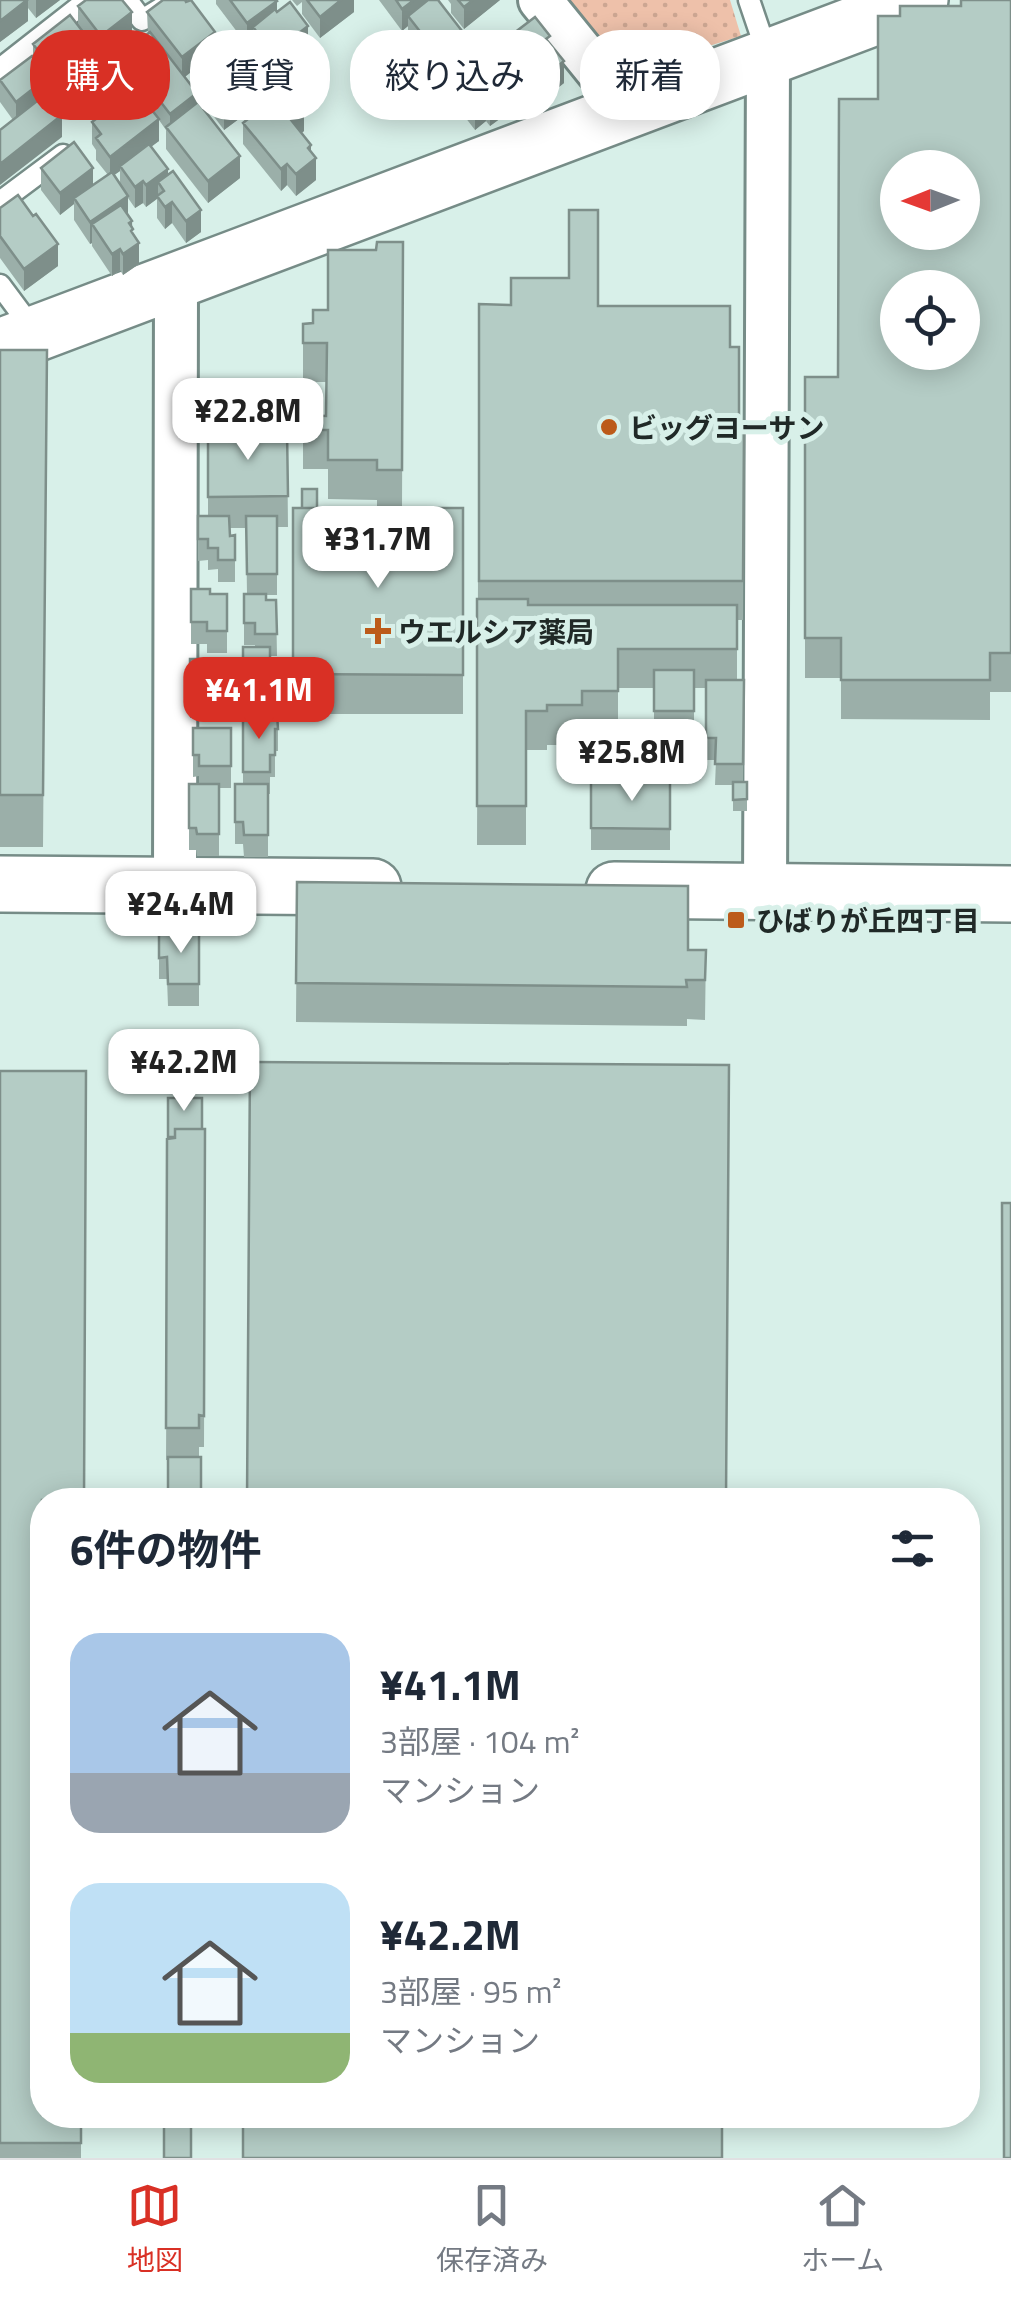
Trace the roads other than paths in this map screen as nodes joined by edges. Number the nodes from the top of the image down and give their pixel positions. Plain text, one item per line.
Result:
1 (88, 0) edge
2 (127, 0) edge
3 (175, 0) edge
4 (540, 0) edge
5 (749, 0) edge
6 (920, 0) edge
7 (580, 49) edge
8 (768, 58) junction
9 (0, 69) edge
10 (720, 76) edge
11 (603, 120) edge
12 (69, 151) edge
13 (0, 202) edge
14 (176, 281) junction
15 (0, 285) edge
16 (18, 340) edge
17 (0, 884) edge
18 (175, 884) junction
19 (430, 888) edge
20 (568, 890) edge
21 (765, 892) junction
22 (1011, 894) edge

1 - 9 lane
2 - 3 lane
4 - 7 street
5 - 8 lane
6 - 8 street
8 - 10 street
8 - 21 street
11 - 14 street
12 - 13 lane
14 - 16 street
14 - 18 street
15 - 16 lane
17 - 18 street
18 - 19 street
20 - 21 street
21 - 22 street

